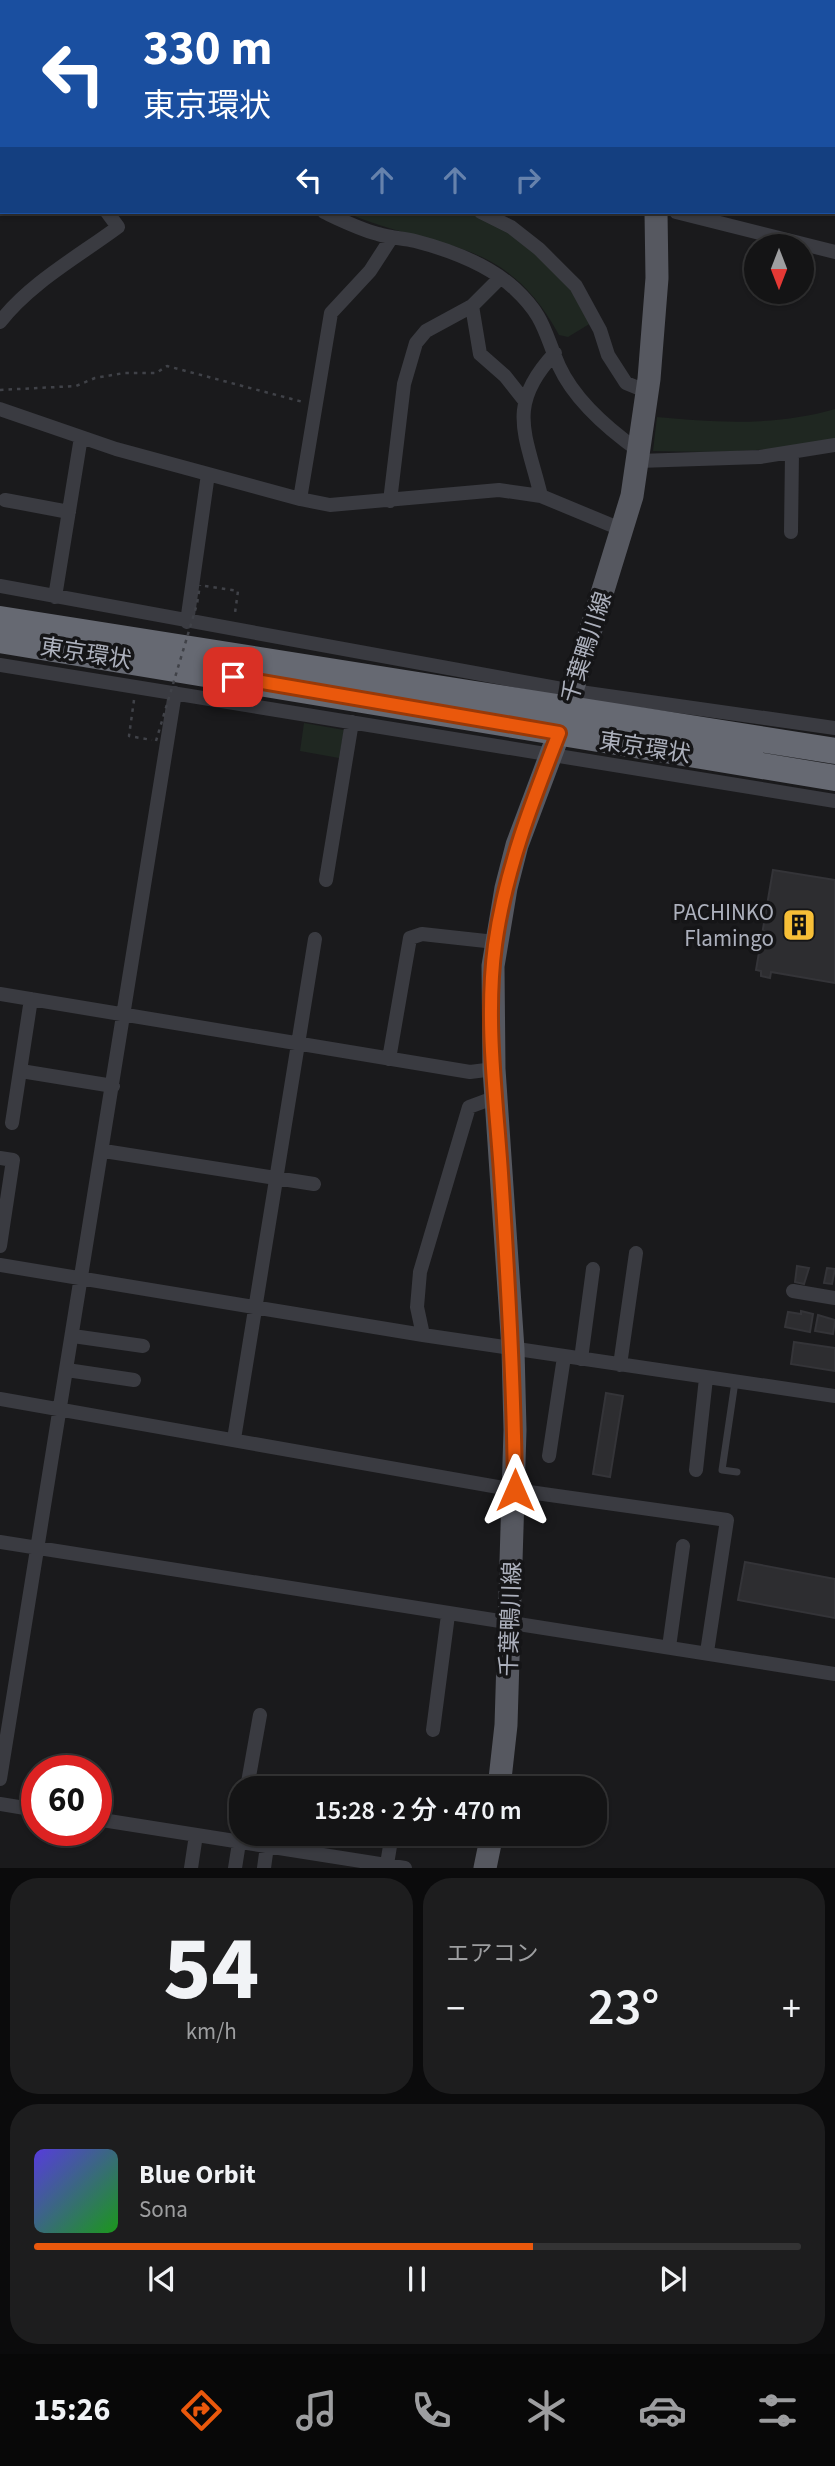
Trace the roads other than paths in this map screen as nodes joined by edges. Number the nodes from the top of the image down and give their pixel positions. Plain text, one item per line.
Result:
1 (108, 214) edge
2 (329, 214) edge
3 (487, 214) edge
4 (656, 214) edge
5 (684, 214) edge
6 (392, 237) junction
7 (835, 252) edge
8 (500, 278) junction
9 (472, 306) junction
10 (0, 322) edge
11 (555, 354) junction
12 (648, 392) junction
13 (524, 400) junction
14 (0, 409) edge
15 (80, 437) junction
16 (835, 445) edge
17 (792, 453) junction
18 (638, 456) junction
19 (208, 474) junction
20 (541, 496) junction
21 (300, 499) junction
22 (5, 500) dead end
23 (390, 501) junction
24 (69, 512) junction
25 (623, 530) junction
26 (790, 532) dead end
27 (0, 586) edge
28 (55, 597) junction
29 (0, 619) edge
30 (187, 622) junction
31 (0, 639) edge
32 (317, 657) junction
33 (0, 665) edge
34 (175, 693) junction
35 (570, 699) junction
36 (352, 722) junction
37 (835, 728) edge
38 (555, 745) junction
39 (835, 751) edge
40 (835, 778) edge
41 (835, 801) edge
42 (326, 880) dead end
43 (315, 939) dead end
44 (495, 942) junction
45 (0, 994) edge
46 (32, 999) junction
47 (124, 1014) junction
48 (298, 1045) junction
49 (389, 1059) junction
50 (494, 1069) junction
51 (21, 1071) junction
52 (113, 1086) junction
53 (496, 1097) junction
54 (12, 1123) dead end
55 (104, 1151) junction
56 (0, 1158) edge
57 (275, 1179) junction
58 (314, 1184) dead end
59 (0, 1245) edge
60 (636, 1253) dead end
61 (0, 1265) edge
62 (593, 1269) dead end
63 (83, 1278) junction
64 (793, 1291) dead end
65 (835, 1298) edge
66 (256, 1307) junction
67 (423, 1335) junction
68 (73, 1336) junction
69 (143, 1346) dead end
70 (513, 1349) junction
71 (564, 1357) junction
72 (581, 1359) junction
73 (620, 1365) junction
74 (67, 1370) junction
75 (706, 1378) junction
76 (134, 1380) dead end
77 (735, 1382) junction
78 (835, 1396) edge
79 (0, 1399) edge
80 (61, 1410) junction
81 (234, 1438) junction
82 (548, 1456) dead end
83 (696, 1470) dead end
84 (737, 1472) dead end
85 (515, 1490) junction
86 (0, 1542) edge
87 (683, 1546) dead end
88 (38, 1548) junction
89 (448, 1615) junction
90 (511, 1625) junction
91 (669, 1647) junction
92 (707, 1652) junction
93 (835, 1674) edge
94 (260, 1715) dead end
95 (433, 1730) dead end
96 (249, 1776) edge
97 (500, 1776) edge
98 (0, 1779) edge
99 (0, 1804) edge
100 (21, 1807) edge
101 (112, 1822) edge
102 (196, 1835) junction
103 (229, 1840) edge
104 (238, 1846) edge
105 (267, 1846) joint
106 (390, 1846) edge
107 (489, 1846) edge
108 (366, 1864) edge
109 (387, 1864) junction
110 (191, 1867) edge
111 (235, 1867) edge
112 (264, 1867) edge
113 (405, 1867) edge
114 (485, 1867) edge

1 - 10 street
2 - 6 street
3 - 12 street
4 - 12 main road, 千葉鴨川線
5 - 7 street
6 - 8 street
6 - 21 street
8 - 9 street
8 - 11 street
9 - 13 street
9 - 23 street
11 - 13 street
11 - 18 street
12 - 18 main road, 千葉鴨川線
13 - 20 street
14 - 15 street
15 - 19 street
15 - 24 street
16 - 17 street
17 - 18 street
17 - 26 street
18 - 25 main road, 千葉鴨川線
19 - 21 street
19 - 30 street
20 - 23 street
20 - 25 street
21 - 23 street
22 - 24 street
24 - 28 street
25 - 35 main road, 千葉鴨川線
27 - 28 street
28 - 30 street
29 - 32 highway, 東京環状
30 - 32 street
31 - 38 highway, 東京環状
32 - 35 highway, 東京環状
33 - 34 street
34 - 36 street
34 - 47 street
35 - 37 street
35 - 38 main road, 千葉鴨川線
35 - 39 highway, 東京環状
36 - 38 street
36 - 42 street
38 - 40 highway, 東京環状
38 - 41 street
38 - 44 main road, 千葉鴨川線
43 - 48 street
44 - 49 street
44 - 50 main road, 千葉鴨川線
45 - 46 street
46 - 47 street
46 - 51 street
47 - 48 street
47 - 52 street
48 - 49 street
48 - 57 street
49 - 50 street
50 - 53 main road, 千葉鴨川線
51 - 52 street
51 - 54 street
52 - 55 street
53 - 67 street
53 - 70 main road, 千葉鴨川線
55 - 57 street
55 - 63 street
56 - 59 street
57 - 58 street
57 - 66 street
60 - 73 street
61 - 63 street
62 - 72 street
63 - 66 street
63 - 68 street
64 - 65 street
66 - 67 street
66 - 81 street
67 - 70 street
68 - 69 street
68 - 74 street
70 - 71 street
70 - 85 main road, 千葉鴨川線
71 - 72 street
71 - 82 street
72 - 73 street
73 - 75 street
74 - 76 street
74 - 80 street
75 - 77 street
75 - 83 street
77 - 78 street
77 - 84 lane
79 - 80 street
80 - 81 street
80 - 88 street
81 - 85 street
85 - 90 main road, 千葉鴨川線
85 - 92 street
86 - 88 street
87 - 91 street
88 - 89 street
88 - 98 street
89 - 90 street
89 - 95 street
90 - 91 street
90 - 97 main road, 千葉鴨川線
91 - 92 street
92 - 93 street
94 - 96 street
99 - 100 street
101 - 102 street
102 - 103 street
102 - 110 street
104 - 111 street
105 - 108 street
105 - 112 street
106 - 109 street
107 - 114 main road
108 - 109 street
109 - 113 street

